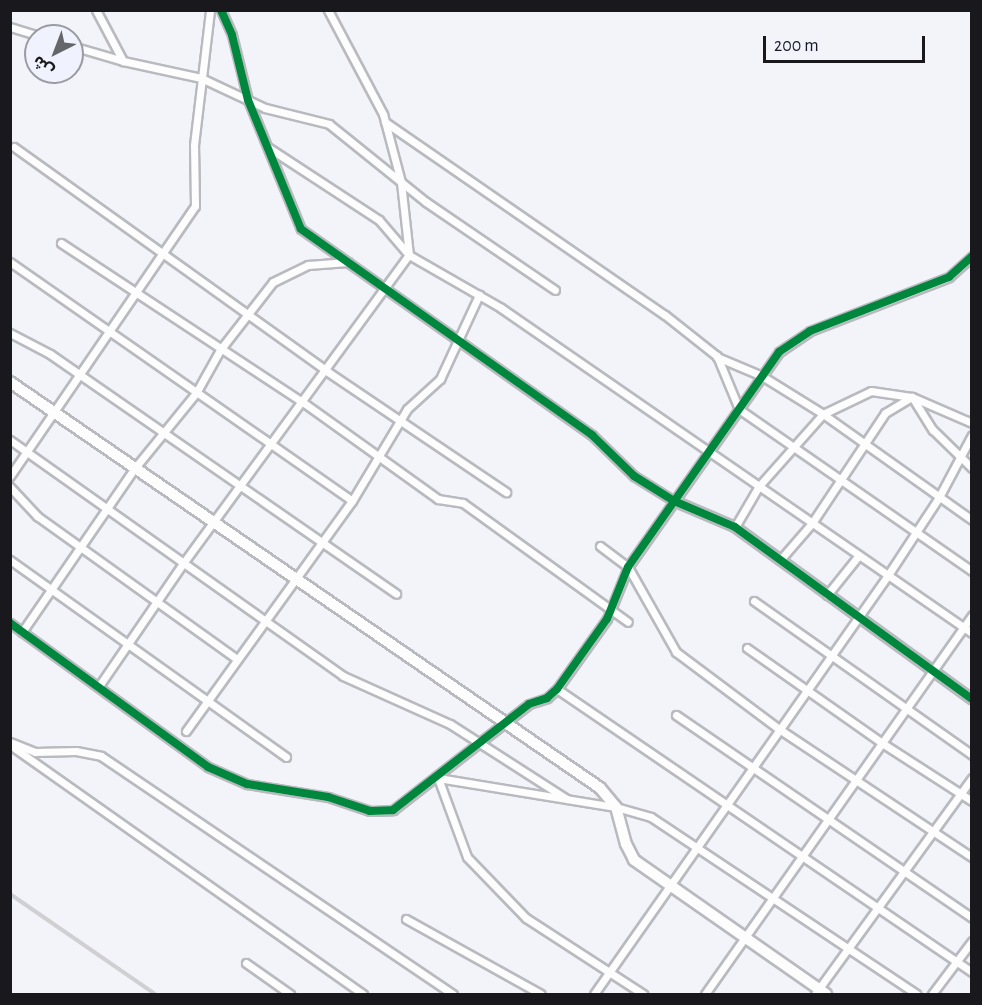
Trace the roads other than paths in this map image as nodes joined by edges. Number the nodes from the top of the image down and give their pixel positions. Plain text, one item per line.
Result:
1 (96, 10) edge
2 (210, 10) edge
3 (221, 10) edge
4 (328, 10) edge
5 (84, 50) edge
6 (123, 61) junction
7 (201, 78) junction
8 (248, 100) junction
9 (385, 122) junction
10 (14, 147) dead end
11 (269, 148) junction
12 (401, 182) junction
13 (62, 243) dead end
14 (164, 254) junction
15 (410, 255) junction
16 (972, 256) edge
17 (10, 262) edge
18 (348, 262) junction
19 (385, 289) junction
20 (555, 290) dead end
21 (138, 294) junction
22 (479, 296) junction
23 (247, 312) junction
24 (110, 332) junction
25 (10, 333) edge
26 (460, 342) junction
27 (220, 350) junction
28 (717, 356) junction
29 (328, 372) junction
30 (78, 374) junction
31 (762, 376) junction
32 (10, 382) edge
33 (196, 393) junction
34 (912, 397) junction
35 (304, 403) junction
36 (739, 409) junction
37 (53, 411) junction
38 (823, 414) junction
39 (402, 419) junction
40 (972, 423) edge
41 (161, 432) junction
42 (972, 435) edge
43 (10, 440) edge
44 (272, 446) junction
45 (863, 446) junction
46 (793, 448) junction
47 (709, 451) junction
48 (26, 452) junction
49 (378, 459) junction
50 (959, 459) junction
51 (972, 468) edge
52 (134, 469) junction
53 (10, 476) edge
54 (840, 481) junction
55 (759, 486) junction
56 (10, 487) edge
57 (241, 489) junction
58 (506, 492) dead end
59 (938, 499) junction
60 (352, 501) junction
61 (674, 501) junction
62 (107, 508) junction
63 (972, 520) edge
64 (812, 523) junction
65 (213, 524) junction
66 (735, 527) junction
67 (916, 533) junction
68 (320, 543) junction
69 (600, 546) dead end
70 (80, 547) junction
71 (859, 555) junction
72 (10, 560) edge
73 (780, 560) junction
74 (184, 562) junction
75 (628, 567) junction
76 (972, 571) edge
77 (888, 575) junction
78 (294, 579) junction
79 (52, 588) junction
80 (396, 594) dead end
81 (827, 595) junction
82 (754, 601) dead end
83 (156, 602) junction
84 (611, 609) junction
85 (972, 615) edge
86 (858, 618) junction
87 (265, 620) junction
88 (628, 622) dead end
89 (10, 623) edge
90 (963, 627) junction
91 (22, 632) junction
92 (972, 633) edge
93 (129, 642) junction
94 (747, 648) dead end
95 (830, 656) junction
96 (237, 658) junction
97 (932, 671) junction
98 (99, 687) junction
99 (557, 689) junction
100 (807, 690) junction
101 (209, 698) junction
102 (972, 699) edge
103 (906, 709) junction
104 (676, 715) dead end
105 (507, 725) junction
106 (778, 729) junction
107 (186, 731) dead end
108 (482, 743) junction
109 (882, 743) junction
110 (10, 744) edge
111 (972, 755) edge
112 (286, 757) dead end
113 (753, 765) junction
114 (438, 778) junction
115 (972, 778) edge
116 (856, 779) junction
117 (961, 793) junction
118 (567, 799) junction
119 (972, 801) edge
120 (725, 805) junction
121 (616, 807) junction
122 (828, 819) junction
123 (933, 832) junction
124 (695, 846) junction
125 (972, 857) edge
126 (801, 859) junction
127 (905, 872) junction
128 (668, 885) junction
129 (773, 898) junction
130 (877, 911) junction
131 (972, 918) edge
132 (406, 920) dead end
133 (744, 938) junction
134 (972, 941) edge
135 (849, 950) junction
136 (246, 963) dead end
137 (957, 963) junction
138 (972, 972) edge
139 (609, 973) junction
140 (820, 993) edge
141 (290, 994) edge
142 (363, 994) edge
143 (453, 994) edge
144 (541, 994) edge
145 (594, 994) edge
146 (643, 994) edge
147 (705, 994) edge
148 (916, 994) edge
149 (932, 994) edge

1 - 6 street
2 - 7 street
3 - 8 street
4 - 9 street
5 - 6 street
6 - 7 street
7 - 8 street
7 - 14 street
8 - 11 street
8 - 12 street
9 - 12 street
9 - 28 street
10 - 14 street
11 - 15 street
11 - 18 street
12 - 15 street
12 - 20 street
13 - 21 street
14 - 21 street
14 - 23 street
15 - 19 street
15 - 22 street
16 - 31 street
17 - 24 street
18 - 19 street
18 - 23 street
19 - 26 street
19 - 29 street
21 - 24 street
21 - 27 street
22 - 26 street
22 - 47 street
23 - 27 street
23 - 29 street
24 - 30 street
24 - 33 street
25 - 30 street
26 - 39 street
26 - 61 street
27 - 33 street
27 - 35 street
28 - 31 street
28 - 36 street
29 - 35 street
29 - 39 street
30 - 37 street
30 - 41 street
31 - 36 street
31 - 38 street
32 - 37 main road
33 - 41 street
33 - 44 street
34 - 38 street
34 - 40 street
34 - 45 street
34 - 50 street
35 - 44 street
35 - 49 street
36 - 46 street
36 - 47 street
37 - 48 street
37 - 52 main road
38 - 45 street
38 - 46 street
39 - 49 street
39 - 58 street
41 - 52 street
41 - 57 street
42 - 50 street
43 - 48 street
44 - 57 street
44 - 60 street
45 - 54 street
45 - 59 street
46 - 54 street
46 - 55 street
47 - 55 street
47 - 61 street
48 - 53 street
48 - 62 street
49 - 60 street
49 - 84 street
50 - 51 street
50 - 59 street
52 - 62 street
52 - 65 main road
54 - 64 street
54 - 67 street
55 - 64 street
55 - 66 street
56 - 70 street
57 - 65 street
57 - 68 street
59 - 63 street
59 - 67 street
60 - 68 street
61 - 66 street
61 - 75 street
62 - 70 street
62 - 74 street
64 - 71 street
64 - 73 street
65 - 74 street
65 - 78 main road
66 - 73 street
67 - 76 street
67 - 77 street
68 - 78 street
68 - 80 street
69 - 75 street
70 - 79 street
70 - 83 street
71 - 77 street
71 - 81 street
72 - 79 street
73 - 81 street
74 - 83 street
74 - 87 street
75 - 84 street
75 - 106 street
77 - 86 street
77 - 90 street
78 - 87 street
78 - 105 main road
79 - 91 street
79 - 93 street
81 - 86 street
82 - 95 street
83 - 93 street
83 - 96 street
84 - 88 street
84 - 99 street
85 - 90 street
86 - 95 street
86 - 97 street
87 - 96 street
87 - 108 street
89 - 91 street
90 - 92 street
90 - 97 street
91 - 98 street
93 - 98 street
93 - 101 street
94 - 100 street
95 - 100 street
95 - 103 street
96 - 101 street
97 - 102 street
97 - 103 street
98 - 114 street
99 - 105 street
99 - 120 street
100 - 106 street
100 - 109 street
101 - 107 street
101 - 112 street
103 - 109 street
103 - 111 street
104 - 113 street
105 - 108 street
105 - 121 main road
106 - 113 street
106 - 116 street
108 - 114 street
108 - 118 street
109 - 116 street
109 - 117 street
110 - 142 street
110 - 143 street
113 - 120 street
113 - 122 street
114 - 118 street
114 - 139 street
115 - 117 street
116 - 122 street
116 - 123 street
117 - 119 street
117 - 123 street
118 - 121 street
120 - 124 street
120 - 126 street
121 - 124 street
121 - 128 main road
122 - 126 street
122 - 127 street
123 - 125 street
123 - 127 street
124 - 128 street
124 - 129 street
126 - 129 street
126 - 130 street
127 - 130 street
127 - 131 street
128 - 133 main road
128 - 139 street
129 - 133 street
129 - 135 street
130 - 135 street
130 - 137 street
132 - 144 street
133 - 140 main road
133 - 147 street
134 - 137 street
135 - 140 street
135 - 148 street
136 - 141 street
137 - 138 street
137 - 149 street
139 - 145 street
139 - 146 street

